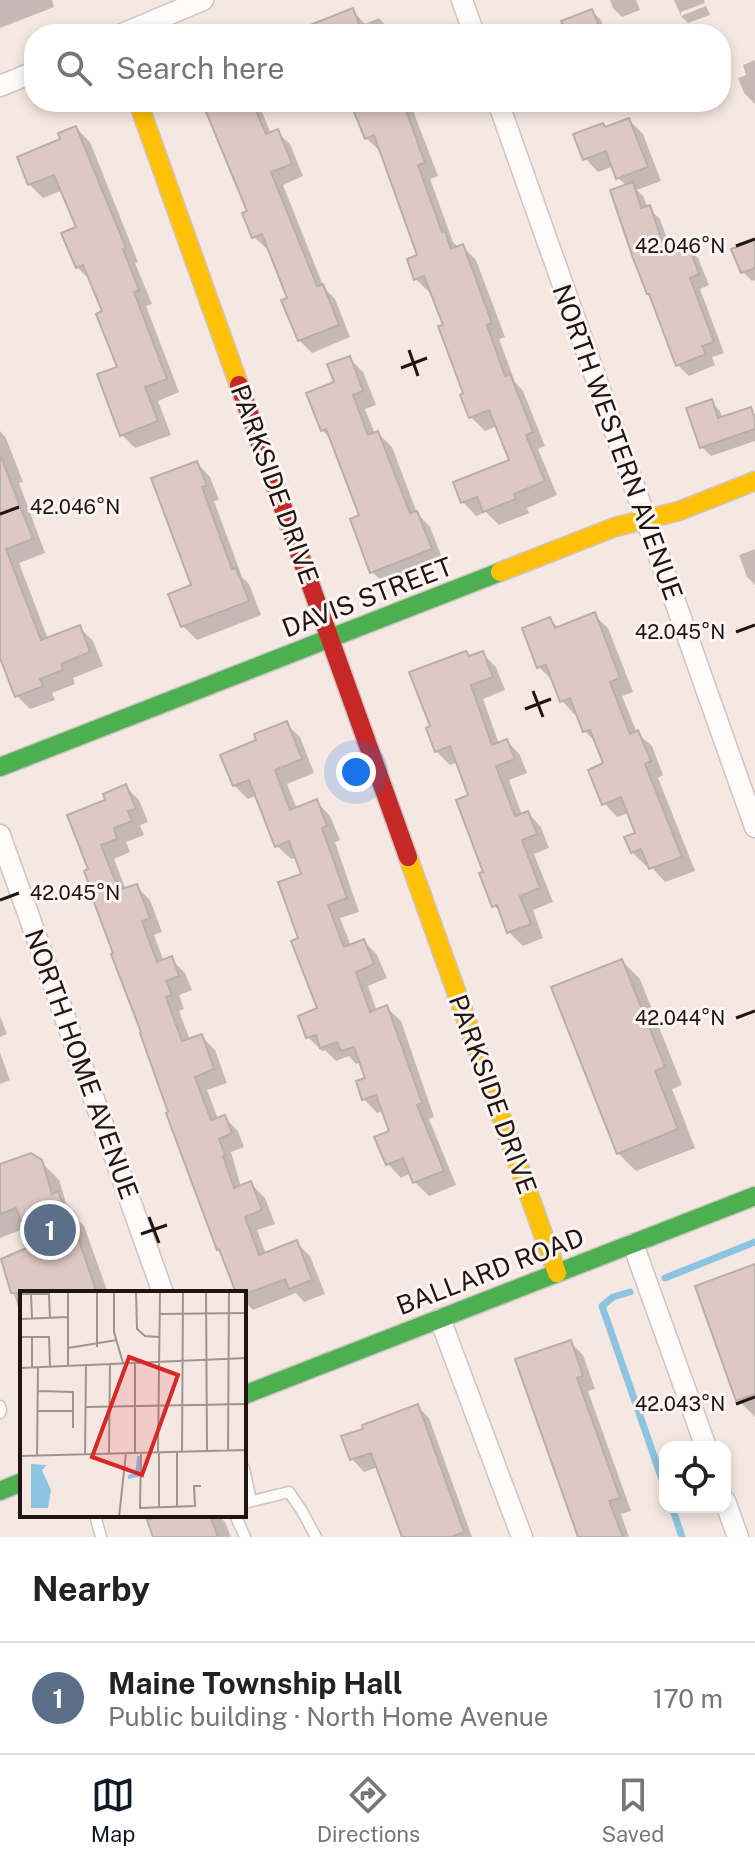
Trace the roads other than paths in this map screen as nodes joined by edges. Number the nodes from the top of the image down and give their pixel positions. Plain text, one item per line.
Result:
1 (203, 0) edge
2 (462, 0) edge
3 (146, 24) edge
4 (470, 24) edge
5 (24, 76) edge
6 (0, 86) edge
7 (142, 112) edge
8 (502, 112) edge
9 (755, 481) edge
10 (646, 519) junction
11 (330, 639) junction
12 (0, 767) edge
13 (755, 827) edge
14 (0, 835) edge
15 (755, 1196) edge
16 (633, 1244) junction
17 (557, 1273) junction
18 (162, 1291) edge
19 (440, 1319) junction
20 (246, 1394) edge
21 (0, 1406) edge
22 (0, 1413) edge
23 (704, 1441) edge
24 (248, 1502) edge
25 (729, 1513) edge
26 (96, 1517) edge
27 (236, 1517) edge
28 (101, 1537) edge
29 (245, 1537) edge
30 (316, 1537) edge
31 (522, 1537) edge
32 (738, 1537) edge

1 - 3 street
2 - 4 street
5 - 6 street
7 - 11 street, PARKSIDE DRIVE
8 - 10 street, NORTH WESTERN AVENUE
9 - 10 street, DAVIS STREET
10 - 11 street, DAVIS STREET
10 - 13 street, NORTH WESTERN AVENUE
11 - 12 street, DAVIS STREET
11 - 17 street, PARKSIDE DRIVE
14 - 18 street, NORTH HOME AVENUE
15 - 16 street, BALLARD ROAD
16 - 17 street, BALLARD ROAD
16 - 23 street
17 - 19 street, BALLARD ROAD
19 - 20 street, BALLARD ROAD
19 - 31 street
21 - 22 lane
24 - 30 lane
25 - 32 street
26 - 28 lane
27 - 29 lane

